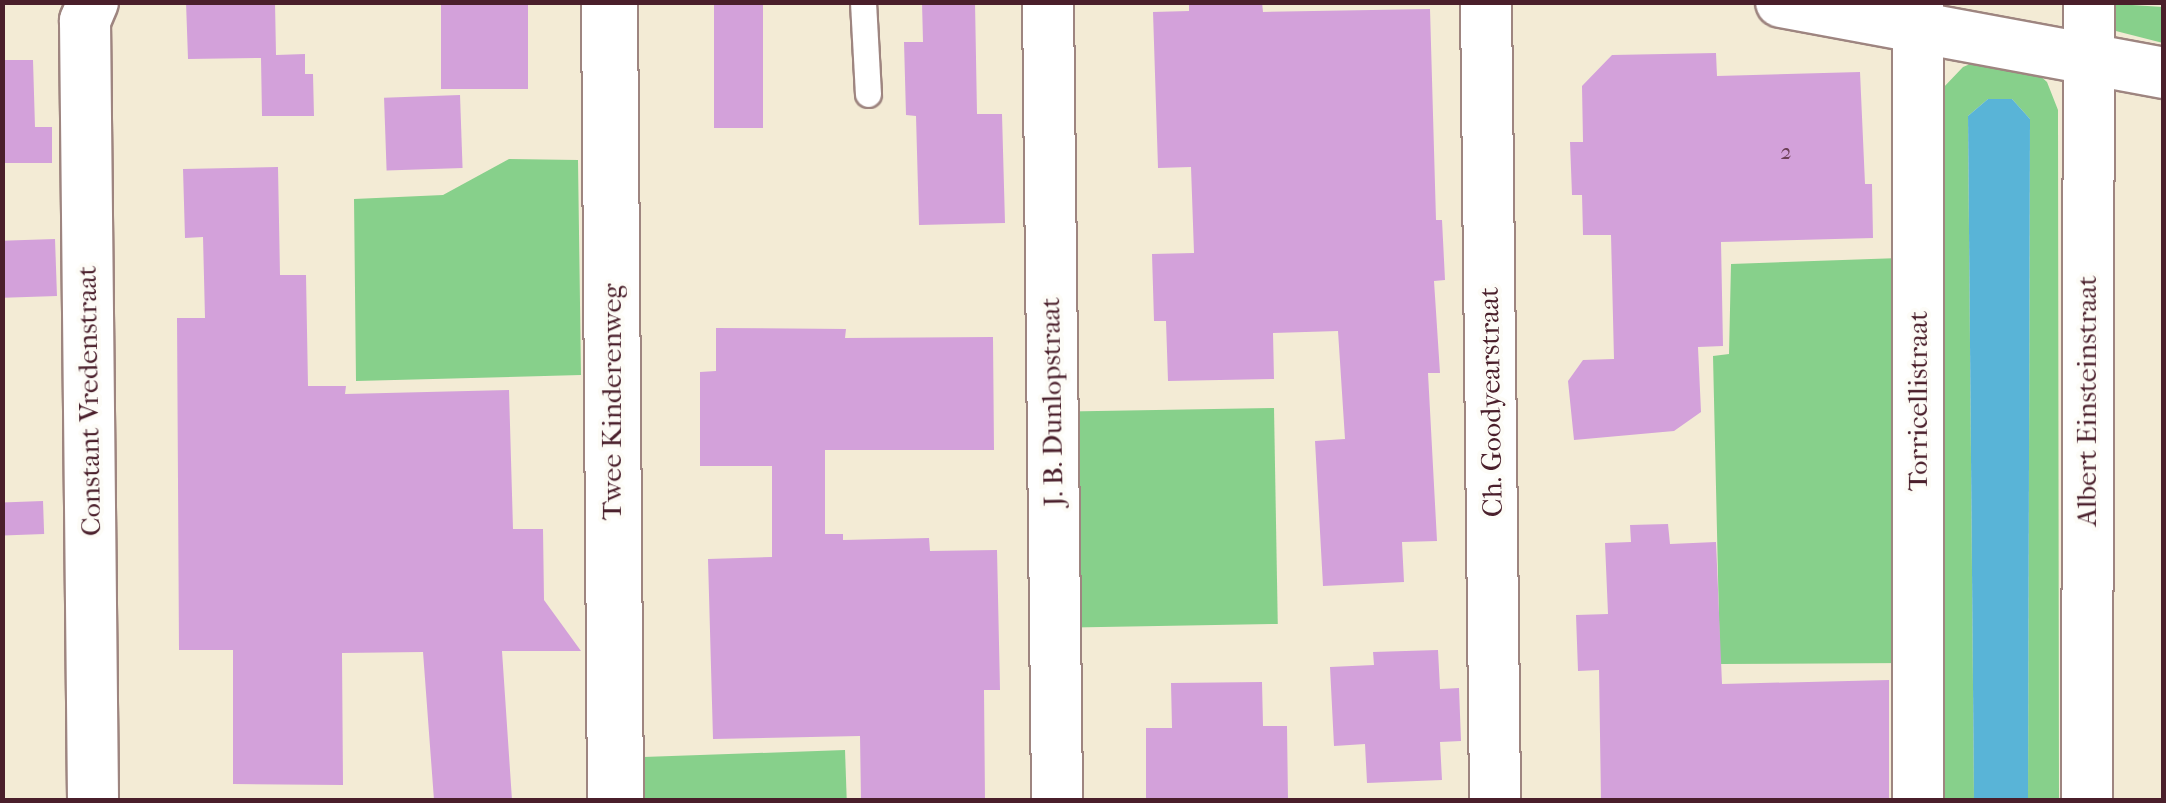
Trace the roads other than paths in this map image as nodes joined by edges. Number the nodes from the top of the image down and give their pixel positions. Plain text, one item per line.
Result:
1 (93, 2) edge
2 (609, 2) edge
3 (863, 2) edge
4 (1048, 2) edge
5 (1486, 2) edge
6 (1781, 2) edge
7 (2089, 2) edge
8 (1918, 14) edge
9 (2086, 61) junction
10 (2164, 73) edge
11 (868, 94) dead end
12 (94, 800) edge
13 (615, 800) edge
14 (1057, 800) edge
15 (1495, 800) edge
16 (1918, 800) edge
17 (2087, 800) edge

1 - 12 street, Constant Vredenstraat
2 - 13 street, Twee Kinderenweg
3 - 11 lane
4 - 14 street, J. B. Dunlopstraat
5 - 15 street, Ch. Goodyearstraat
6 - 8 street
7 - 9 street, Albert Einsteinstraat
8 - 9 street
8 - 16 street, Torricellistraat
9 - 10 street
9 - 17 street, Albert Einsteinstraat

